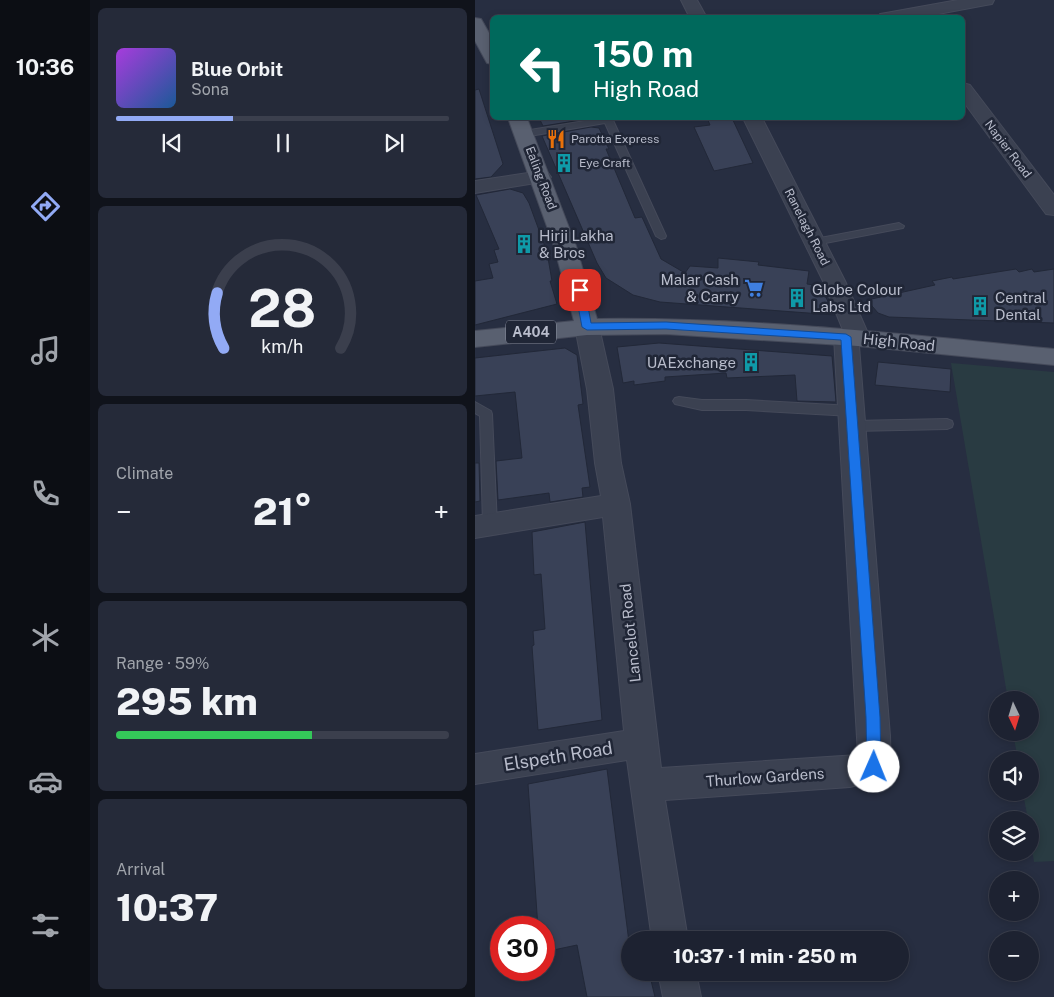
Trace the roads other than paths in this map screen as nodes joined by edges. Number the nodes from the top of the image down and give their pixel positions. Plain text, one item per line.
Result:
1 (689, 0) edge
2 (893, 0) edge
3 (985, 0) edge
4 (697, 15) edge
5 (906, 15) edge
6 (912, 15) edge
7 (475, 23) edge
8 (490, 53) edge
9 (965, 92) edge
10 (595, 120) edge
11 (607, 120) edge
12 (753, 120) edge
13 (520, 126) edge
14 (541, 177) junction
15 (475, 187) edge
16 (1054, 209) edge
17 (899, 226) dead end
18 (661, 236) dead end
19 (815, 242) junction
20 (587, 327) junction
21 (852, 338) junction
22 (475, 339) edge
23 (1054, 357) edge
24 (679, 401) dead end
25 (475, 407) edge
26 (852, 418) junction
27 (947, 424) dead end
28 (616, 504) junction
29 (483, 526) edge
30 (642, 743) junction
31 (475, 768) edge
32 (646, 785) junction
33 (669, 931) edge
34 (679, 981) edge
35 (682, 997) edge

1 - 4 street
2 - 5 street
3 - 6 street
7 - 8 main road
9 - 16 street, Napier Road
10 - 13 lane
11 - 18 lane
12 - 19 street, Ranelagh Road
13 - 14 main road, Ealing Road
14 - 15 street
14 - 20 main road, Ealing Road
17 - 19 lane
19 - 21 street, Ranelagh Road
20 - 21 main road, High Road / A404
20 - 22 main road, High Road / A404
20 - 28 street, Lancelot Road
21 - 23 main road, High Road / A404
21 - 26 street, Thurlow Gardens
24 - 26 lane
25 - 29 lane
26 - 27 lane
26 - 32 street, Thurlow Gardens
28 - 29 street
28 - 30 street, Lancelot Road
30 - 31 street, Elspeth Road
30 - 32 street, Lancelot Road
32 - 33 street, Lancelot Road
34 - 35 street

